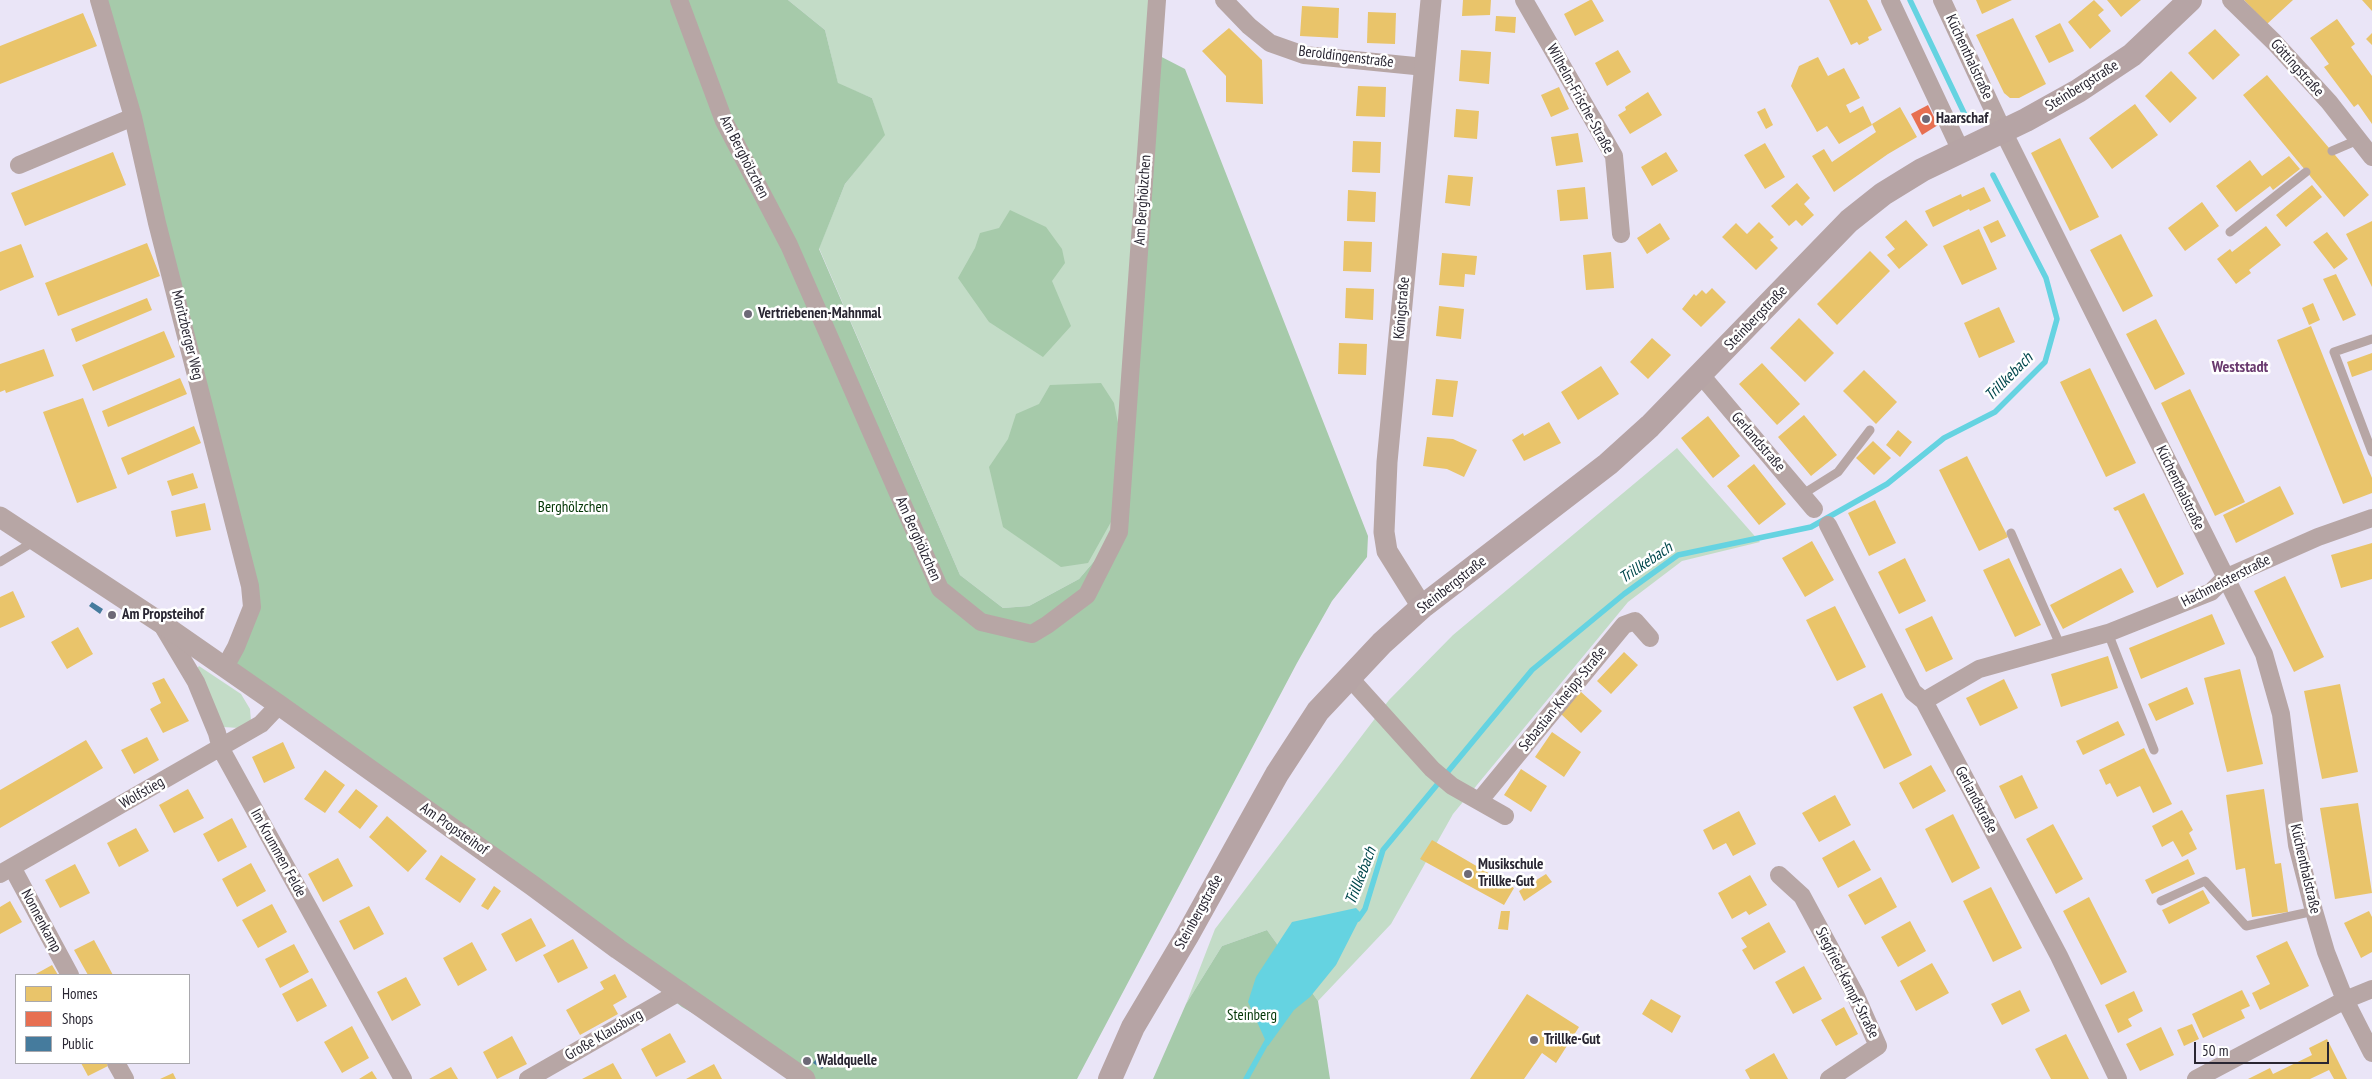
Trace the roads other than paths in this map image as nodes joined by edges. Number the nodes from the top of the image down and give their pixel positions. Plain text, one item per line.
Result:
1 (99, 0) edge
2 (679, 0) edge
3 (1157, 0) edge
4 (1224, 0) edge
5 (1431, 0) edge
6 (1524, 0) edge
7 (1890, 0) edge
8 (1942, 0) edge
9 (2190, 0) edge
10 (2231, 0) edge
11 (1425, 67) junction
12 (133, 117) junction
13 (2003, 131) junction
14 (2360, 139) junction
15 (1961, 151) junction
16 (2332, 152) dead end
17 (2372, 157) edge
18 (19, 165) dead end
19 (2306, 172) dead end
20 (2230, 232) dead end
21 (1621, 234) dead end
22 (2372, 339) edge
23 (1701, 375) junction
24 (1870, 430) dead end
25 (2372, 452) edge
26 (1803, 494) junction
27 (1814, 509) dead end
28 (0, 517) edge
29 (2372, 518) edge
30 (1828, 525) dead end
31 (2011, 533) dead end
32 (36, 541) junction
33 (0, 562) edge
34 (2225, 578) junction
35 (1422, 607) junction
36 (161, 623) junction
37 (2108, 633) junction
38 (1650, 638) dead end
39 (2061, 647) junction
40 (224, 667) junction
41 (1348, 676) junction
42 (1924, 701) junction
43 (279, 705) junction
44 (221, 748) junction
45 (2154, 750) dead end
46 (1480, 800) junction
47 (1505, 816) dead end
48 (6, 871) edge
49 (1779, 874) dead end
50 (2161, 901) dead end
51 (2314, 911) junction
52 (69, 974) edge
53 (2372, 989) edge
54 (681, 991) junction
55 (2346, 1000) junction
56 (2372, 1053) edge
57 (117, 1064) edge
58 (125, 1079) edge
59 (403, 1079) edge
60 (528, 1079) edge
61 (805, 1079) edge
62 (1110, 1079) edge
63 (1829, 1079) edge
64 (2118, 1079) edge
65 (2196, 1079) edge

1 - 12 street, Moritzberger Weg
2 - 3 street, Am Berghölzchen
4 - 11 street, Beroldingenstraße
5 - 11 street, Königstraße
6 - 21 street, Wilhelm-Frische-Straße
7 - 15 street
8 - 13 street, Küchenthalstraße
9 - 13 main road, Steinbergstraße
10 - 14 street, Göttingstraße
11 - 35 street, Königstraße
12 - 18 street
12 - 40 street, Moritzberger Weg
13 - 15 main road, Steinbergstraße
13 - 34 street, Küchenthalstraße
14 - 16 lane
14 - 17 street, Göttingstraße
15 - 23 main road, Steinbergstraße
19 - 20 lane
22 - 25 lane
23 - 26 street, Gerlandstraße
23 - 35 main road, Steinbergstraße
24 - 26 lane
26 - 27 street, Gerlandstraße
28 - 32 street, Am Propsteihof
29 - 34 street, Hachmeisterstraße
30 - 42 street, Gerlandstraße
31 - 39 lane
32 - 33 lane
32 - 36 street, Am Propsteihof
34 - 37 street, Hachmeisterstraße
34 - 51 street, Küchenthalstraße
35 - 41 main road, Steinbergstraße
36 - 40 street, Am Propsteihof
36 - 44 street, Im Krummen Felde
37 - 39 street, Hachmeisterstraße
37 - 45 lane
38 - 46 street, Sebastian-Kneipp-Straße
39 - 42 street, Hachmeisterstraße
40 - 43 street, Am Propsteihof
41 - 46 street
41 - 62 main road, Steinbergstraße
42 - 64 street, Gerlandstraße
43 - 44 street, Wolfstieg
43 - 54 street, Am Propsteihof
44 - 48 street, Wolfstieg
44 - 59 street, Im Krummen Felde
46 - 47 street
48 - 52 street, Nonnenkamp
49 - 63 street, Siegfried-Kampf-Straße
50 - 51 lane
51 - 55 street, Küchenthalstraße
53 - 55 street
54 - 60 street, Große Klausburg
54 - 61 street, Am Propsteihof
55 - 56 street, Küchenthalstraße
55 - 65 street
57 - 58 street

